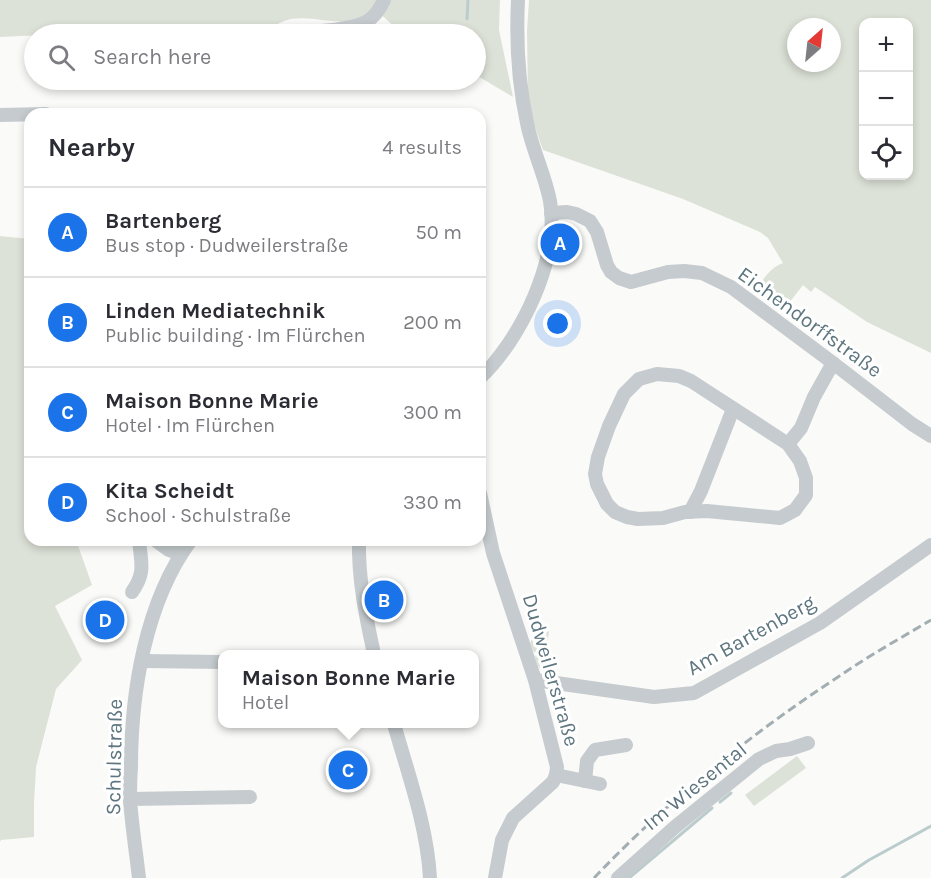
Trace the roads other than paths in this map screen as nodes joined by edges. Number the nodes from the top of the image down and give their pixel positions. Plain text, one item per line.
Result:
1 (384, 0) edge
2 (518, 0) edge
3 (360, 24) edge
4 (24, 114) edge
5 (0, 115) edge
6 (551, 213) junction
7 (833, 363) junction
8 (486, 373) edge
9 (733, 409) junction
10 (931, 435) edge
11 (788, 444) junction
12 (690, 512) junction
13 (486, 520) edge
14 (931, 545) edge
15 (140, 546) edge
16 (163, 546) edge
17 (186, 546) edge
18 (359, 546) edge
19 (180, 554) junction
20 (132, 592) dead end
21 (373, 650) edge
22 (142, 661) junction
23 (218, 662) edge
24 (536, 680) junction
25 (395, 728) edge
26 (808, 743) dead end
27 (626, 746) dead end
28 (556, 775) junction
29 (585, 781) junction
30 (600, 784) dead end
31 (250, 797) dead end
32 (130, 799) junction
33 (139, 878) edge
34 (430, 878) edge
35 (495, 878) edge
36 (618, 878) edge

1 - 3 street
2 - 6 street
4 - 5 street
6 - 7 street, Eichendorffstraße
6 - 8 street
7 - 10 street, Eichendorffstraße
7 - 11 street
9 - 11 street
9 - 12 street
9 - 12 street
11 - 12 street
13 - 24 street, Dudweilerstraße
14 - 24 street, Am Bartenberg
15 - 20 street
16 - 19 street
17 - 19 street, Schulstraße
18 - 21 street
19 - 22 street, Schulstraße
22 - 23 street
22 - 32 street, Schulstraße
24 - 28 street, Dudweilerstraße
25 - 34 street
26 - 36 street, Im Wiesental
27 - 29 street
28 - 29 street
28 - 35 street, Dudweilerstraße
29 - 30 street
31 - 32 street
32 - 33 street, Schulstraße

